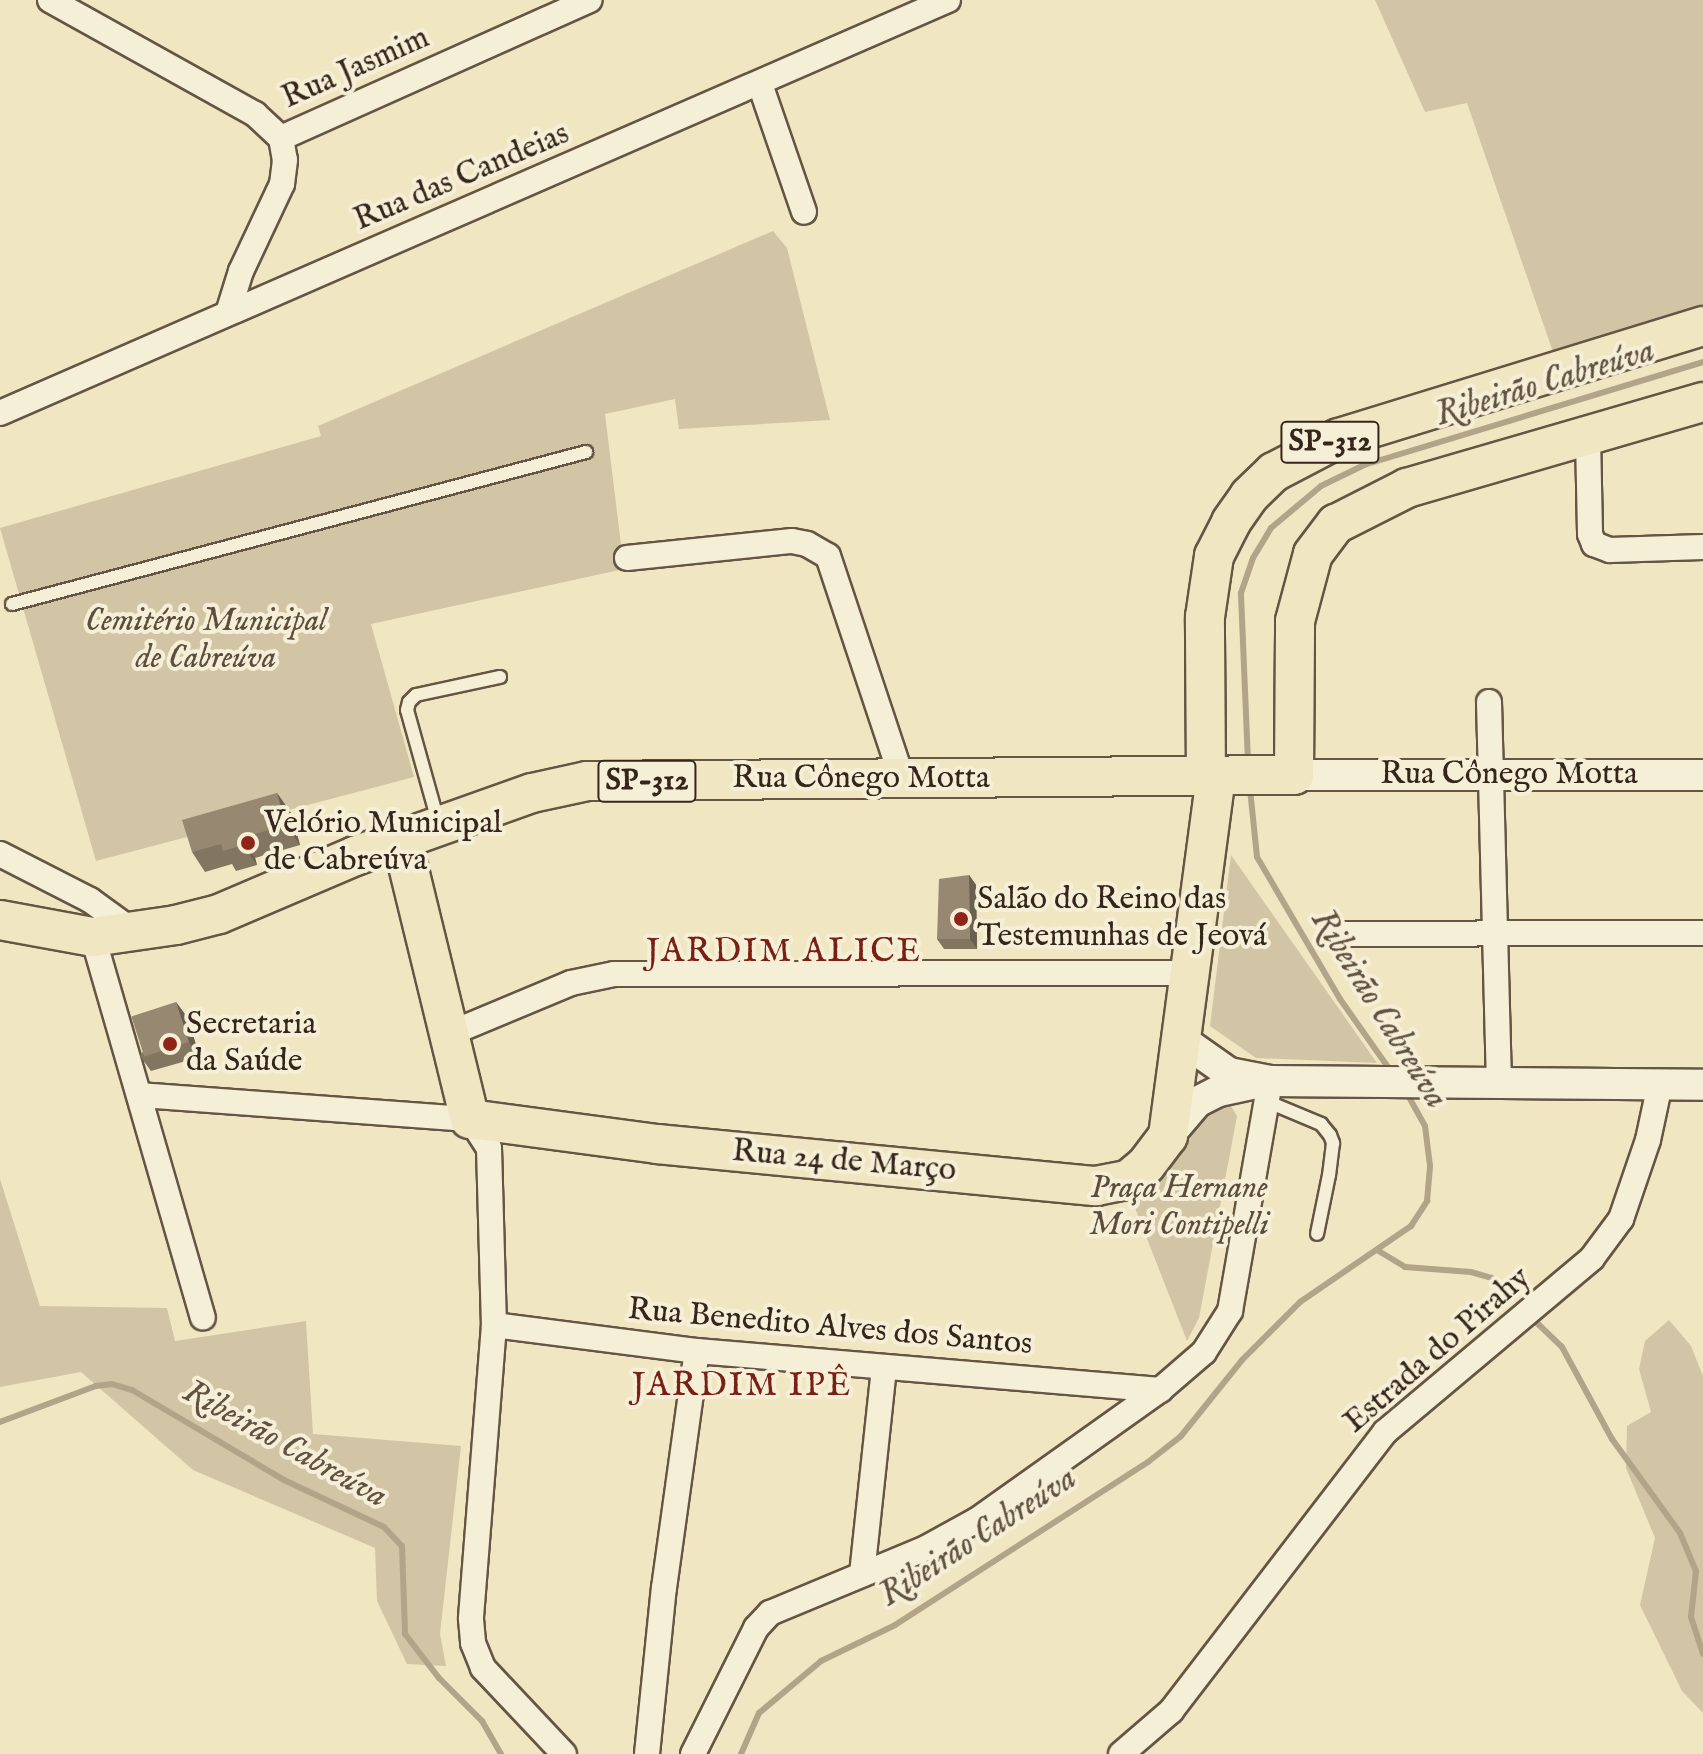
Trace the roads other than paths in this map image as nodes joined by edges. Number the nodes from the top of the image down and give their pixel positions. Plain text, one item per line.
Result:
1 (50, 0) edge
2 (589, 0) edge
3 (948, 0) edge
4 (760, 84) junction
5 (281, 138) junction
6 (804, 212) dead end
7 (228, 313) junction
8 (1703, 326) edge
9 (1703, 402) edge
10 (0, 413) edge
11 (1588, 437) junction
12 (586, 452) dead end
13 (1703, 547) edge
14 (627, 558) dead end
15 (12, 604) dead end
16 (500, 677) dead end
17 (1489, 702) dead end
18 (1491, 775) junction
19 (1703, 775) edge
20 (1281, 776) junction
21 (1217, 777) junction
22 (902, 779) junction
23 (440, 827) junction
24 (402, 841) junction
25 (0, 854) edge
26 (0, 920) edge
27 (134, 932) junction
28 (1703, 933) edge
29 (1337, 934) dead end
30 (1495, 934) junction
31 (93, 937) junction
32 (1190, 973) junction
33 (449, 1034) junction
34 (1182, 1040) junction
35 (1499, 1083) junction
36 (1660, 1084) junction
37 (1703, 1085) edge
38 (1268, 1091) junction
39 (1186, 1093) junction
40 (140, 1095) junction
41 (470, 1119) junction
42 (1317, 1234) dead end
43 (203, 1317) dead end
44 (494, 1325) junction
45 (697, 1351) junction
46 (884, 1368) junction
47 (1160, 1390) junction
48 (862, 1574) junction
49 (564, 1754) edge
50 (647, 1754) edge
51 (693, 1754) edge
52 (1121, 1754) edge

1 - 5 street
2 - 5 street, Rua Jasmim
3 - 4 street, Rua das Candeias
4 - 6 street
4 - 7 street, Rua das Candeias
5 - 7 street
7 - 10 street, Rua das Candeias
8 - 21 main road, SP-312
9 - 11 main road, SP-312
11 - 13 street
11 - 20 main road, SP-312
12 - 15 lane
14 - 22 street
16 - 23 lane
17 - 18 street
18 - 19 street, Rua Cônego Motta
18 - 20 street, Rua Cônego Motta
18 - 30 street
20 - 21 main road, Rua Cônego Motta / SP-312
21 - 22 main road, Rua Cônego Motta / SP-312
21 - 32 main road, Rua 24 de Março
22 - 23 main road, Rua Cônego Motta / SP-312
23 - 24 main road, Rua Cônego Motta / SP-312
24 - 27 main road, Rua Cônego Motta / SP-312
24 - 33 main road
25 - 27 street
26 - 31 main road, Rua Cônego Motta / SP-312
27 - 31 main road, Rua Cônego Motta / SP-312
28 - 30 street
29 - 30 street
30 - 35 street
31 - 40 street
32 - 33 street
32 - 34 main road, Rua 24 de Março
33 - 41 main road
34 - 38 street
34 - 39 main road, Rua 24 de Março
35 - 36 street
35 - 38 street
36 - 37 street
36 - 52 street, Estrada do Pirahy
38 - 39 street
38 - 42 lane
38 - 47 street
39 - 41 main road, Rua 24 de Março
40 - 41 street, Rua 24 de Março
40 - 43 street
41 - 44 street
44 - 45 street, Rua Benedito Alves dos Santos
44 - 49 street
45 - 46 street, Rua Benedito Alves dos Santos
45 - 50 street
46 - 47 street, Rua Benedito Alves dos Santos
46 - 48 street
47 - 48 street
48 - 51 street

